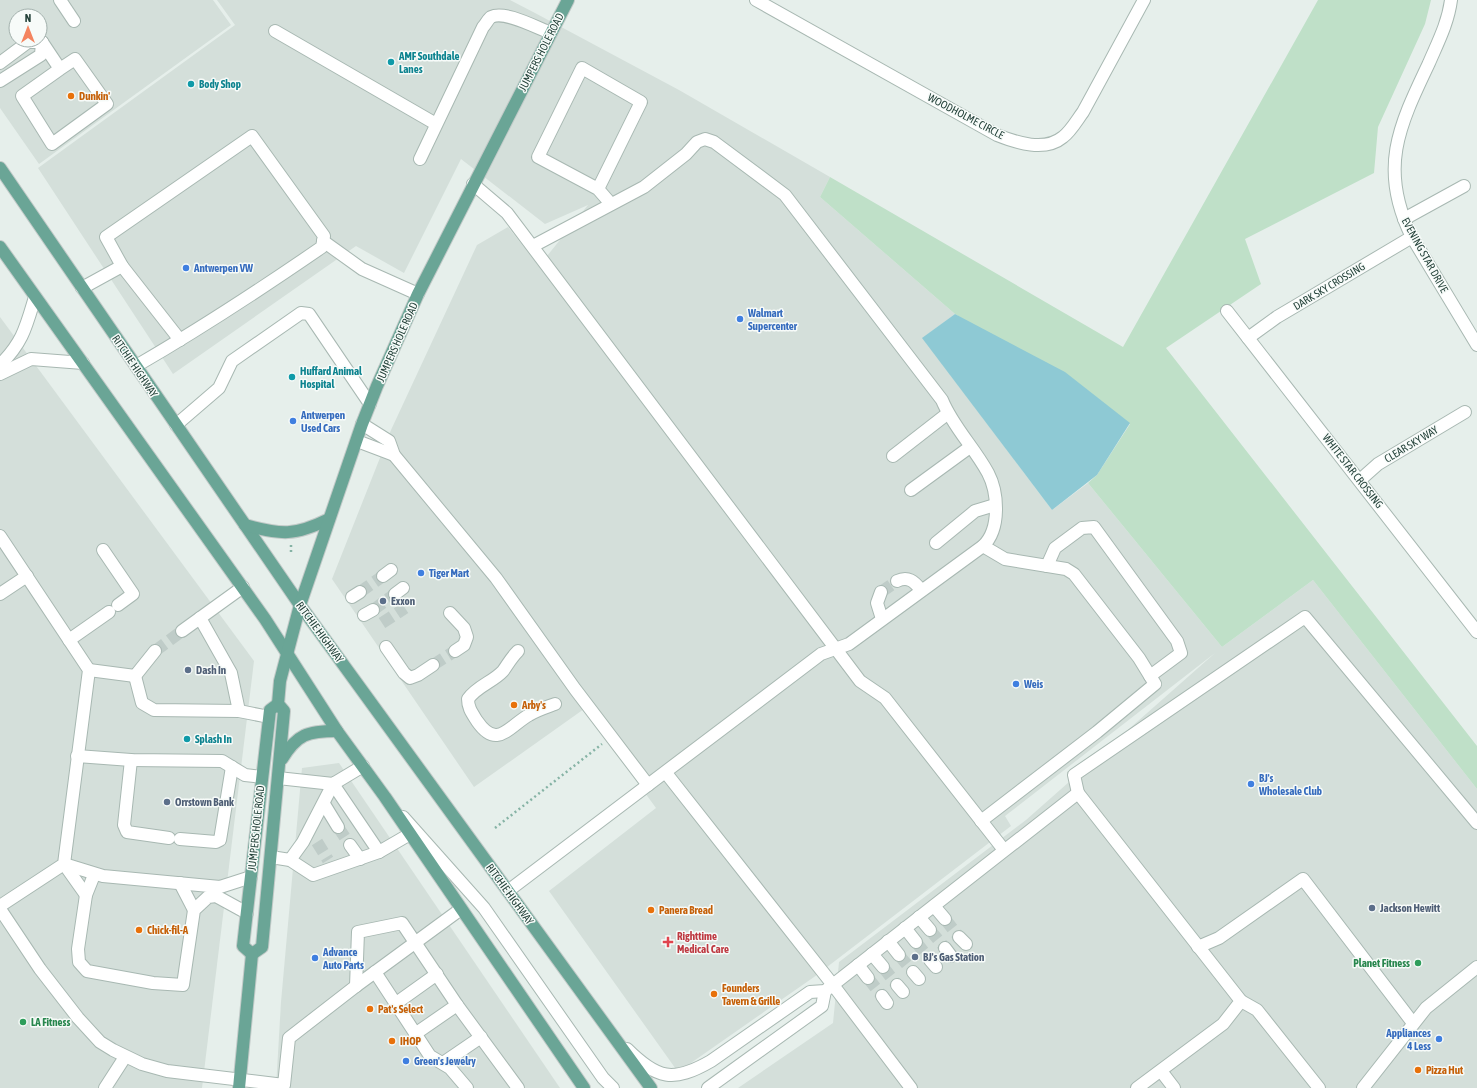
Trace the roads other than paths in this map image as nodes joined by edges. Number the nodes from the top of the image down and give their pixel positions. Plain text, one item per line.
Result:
1 (60, 0) edge
2 (568, 0) edge
3 (756, 0) edge
4 (1144, 0) edge
5 (1451, 0) edge
6 (74, 21) dead end
7 (274, 31) dead end
8 (551, 33) junction
9 (20, 48) edge
10 (42, 48) edge
11 (46, 48) edge
12 (0, 64) edge
13 (60, 69) junction
14 (0, 81) edge
15 (436, 124) junction
16 (420, 159) dead end
17 (0, 168) edge
18 (473, 184) junction
19 (1464, 186) dead end
20 (598, 189) junction
21 (611, 204) junction
22 (1404, 219) junction
23 (1412, 236) junction
24 (323, 241) junction
25 (533, 246) junction
26 (0, 247) edge
27 (122, 266) junction
28 (82, 288) junction
29 (418, 294) junction
30 (35, 297) junction
31 (1227, 310) dead end
32 (1248, 338) junction
33 (180, 340) junction
34 (1477, 345) edge
35 (83, 363) junction
36 (0, 365) edge
37 (136, 366) junction
38 (0, 374) edge
39 (370, 404) junction
40 (1465, 412) dead end
41 (947, 414) junction
42 (362, 424) junction
43 (176, 425) junction
44 (357, 441) junction
45 (970, 447) junction
46 (394, 455) junction
47 (893, 456) dead end
48 (1360, 480) junction
49 (911, 490) dead end
50 (995, 505) junction
51 (329, 519) junction
52 (245, 525) junction
53 (0, 536) edge
54 (936, 543) dead end
55 (983, 546) junction
56 (103, 550) dead end
57 (1047, 566) junction
58 (27, 576) junction
59 (897, 581) tunnel mouth
60 (243, 587) junction
61 (921, 590) junction
62 (881, 592) dead end
63 (0, 594) edge
64 (300, 605) junction
65 (450, 613) dead end
66 (200, 618) junction
67 (882, 619) junction
68 (1475, 624) edge
69 (182, 631) tunnel mouth
70 (69, 640) junction
71 (386, 647) dead end
72 (836, 649) junction
73 (154, 651) tunnel mouth
74 (455, 651) tunnel mouth
75 (518, 651) dead end
76 (288, 653) junction
77 (433, 665) tunnel mouth
78 (89, 670) junction
79 (135, 676) junction
80 (1150, 676) junction
81 (278, 704) junction
82 (555, 704) dead end
83 (239, 711) junction
84 (269, 717) junction
85 (337, 731) junction
86 (77, 756) junction
87 (131, 760) junction
88 (280, 762) junction
89 (363, 766) junction
90 (232, 767) junction
91 (666, 773) junction
92 (262, 777) junction
93 (278, 778) junction
94 (333, 784) junction
95 (648, 785) junction
96 (1078, 793) junction
97 (385, 797) junction
98 (324, 804) junction
99 (981, 821) junction
100 (1477, 823) edge
101 (338, 826) tunnel mouth
102 (310, 830) junction
103 (410, 834) junction
104 (317, 842) tunnel mouth
105 (350, 845) tunnel mouth
106 (1004, 850) junction
107 (379, 852) junction
108 (271, 857) junction
109 (360, 859) junction
110 (290, 860) junction
111 (64, 864) junction
112 (94, 875) junction
113 (251, 877) junction
114 (180, 883) junction
115 (508, 891) junction
116 (86, 894) junction
117 (0, 906) edge
118 (934, 906) junction
119 (0, 909) edge
120 (461, 909) junction
121 (194, 910) junction
122 (247, 913) junction
123 (919, 917) junction
124 (945, 919) tunnel mouth
125 (905, 928) junction
126 (930, 930) tunnel mouth
127 (888, 941) junction
128 (916, 942) tunnel mouth
129 (414, 943) junction
130 (1198, 947) junction
131 (252, 954) junction
132 (872, 954) junction
133 (899, 954) tunnel mouth
134 (858, 965) junction
135 (883, 967) tunnel mouth
136 (1477, 967) edge
137 (375, 972) junction
138 (437, 974) junction
139 (868, 978) tunnel mouth
140 (356, 986) junction
141 (829, 988) junction
142 (1241, 1001) junction
143 (395, 1004) junction
144 (457, 1005) junction
145 (1413, 1023) junction
146 (611, 1032) junction
147 (415, 1034) junction
148 (480, 1037) junction
149 (125, 1057) junction
150 (443, 1063) junction
151 (1161, 1070) junction
152 (239, 1084) edge
153 (284, 1087) edge
154 (106, 1088) edge
155 (467, 1088) edge
156 (518, 1088) edge
157 (584, 1088) edge
158 (613, 1088) edge
159 (651, 1088) edge
160 (708, 1088) edge
161 (911, 1088) edge
162 (1137, 1088) edge
163 (1174, 1088) edge
164 (1319, 1088) edge
165 (1363, 1088) edge

1 - 6 street
2 - 8 main road, JUMPERS HOLE ROAD
3 - 4 street, WOODHOLME CIRCLE
5 - 22 street, EVENING STAR DRIVE
7 - 15 street
8 - 15 street
8 - 18 main road, JUMPERS HOLE ROAD
9 - 12 street
10 - 14 street
11 - 13 street
13 - 13 street
15 - 16 street
17 - 28 main road, RITCHIE HIGHWAY
18 - 25 street
18 - 29 main road, JUMPERS HOLE ROAD
19 - 22 street
20 - 20 street
20 - 21 street
21 - 25 street
21 - 41 street
22 - 23 street, EVENING STAR DRIVE
23 - 32 street, DARK SKY CROSSING
23 - 34 street, EVENING STAR DRIVE
24 - 27 street
24 - 29 street
24 - 33 street
25 - 72 street
26 - 30 main road
27 - 28 street
27 - 33 street
28 - 37 main road, RITCHIE HIGHWAY
29 - 39 main road, JUMPERS HOLE ROAD
30 - 35 main road
30 - 36 street
31 - 32 street, WHITE STAR CROSSING
32 - 48 street, WHITE STAR CROSSING
33 - 37 street
35 - 38 street
35 - 60 main road
37 - 43 main road, RITCHIE HIGHWAY
39 - 42 main road, JUMPERS HOLE ROAD
39 - 43 street
40 - 48 street, CLEAR SKY WAY
41 - 45 street
41 - 47 street
42 - 44 main road, JUMPERS HOLE ROAD
42 - 46 street
43 - 52 main road, RITCHIE HIGHWAY
44 - 46 street
44 - 51 main road, JUMPERS HOLE ROAD
45 - 49 street
45 - 50 street
46 - 95 street
48 - 68 street, WHITE STAR CROSSING
50 - 54 street
50 - 55 street
51 - 52 main road
51 - 64 main road, JUMPERS HOLE ROAD
52 - 64 main road, RITCHIE HIGHWAY
53 - 58 street
55 - 57 street
55 - 61 street
56 - 70 street
57 - 80 street
57 - 80 street
58 - 63 street
58 - 70 street
59 - 61 street
60 - 66 street
60 - 76 main road
61 - 67 street
62 - 67 street
64 - 76 main road, JUMPERS HOLE ROAD
64 - 115 main road, RITCHIE HIGHWAY
65 - 74 street
66 - 69 street
66 - 83 street
67 - 72 street
70 - 78 street
71 - 77 street
72 - 91 street
72 - 99 street
73 - 79 street
75 - 82 street
76 - 81 main road, JUMPERS HOLE ROAD
76 - 85 main road
78 - 79 street
78 - 86 street
79 - 83 street
80 - 99 street
81 - 84 main road, JUMPERS HOLE ROAD
81 - 88 main road, JUMPERS HOLE ROAD
83 - 84 street
84 - 92 main road, JUMPERS HOLE ROAD
85 - 88 main road
85 - 89 main road
86 - 87 street
86 - 111 street
87 - 90 street
87 - 90 street
88 - 93 main road, JUMPERS HOLE ROAD
89 - 94 street
89 - 97 main road
90 - 92 street
91 - 95 street
91 - 141 street
92 - 113 main road, JUMPERS HOLE ROAD
93 - 94 street
93 - 108 main road, JUMPERS HOLE ROAD
94 - 98 street
94 - 107 street
95 - 115 street
96 - 100 street
96 - 106 street
96 - 130 street
97 - 103 main road
97 - 158 street
98 - 101 street
98 - 102 street
99 - 106 street
102 - 104 street
102 - 110 street
103 - 107 street
103 - 120 main road
105 - 109 street
106 - 118 street
107 - 109 street
108 - 110 street
108 - 131 main road, JUMPERS HOLE ROAD
109 - 110 street
111 - 112 street
111 - 116 street
111 - 117 street
112 - 114 street
112 - 116 street
113 - 114 street
113 - 122 main road, JUMPERS HOLE ROAD
114 - 121 street
115 - 146 main road, RITCHIE HIGHWAY
116 - 121 street
118 - 123 street
118 - 124 street
119 - 149 street
120 - 129 street
120 - 157 main road
121 - 122 street
122 - 131 main road, JUMPERS HOLE ROAD
123 - 125 street
123 - 126 street
125 - 127 street
125 - 128 street
127 - 132 street
127 - 133 street
129 - 137 street
129 - 138 street
129 - 140 street
130 - 142 street
130 - 145 street
131 - 152 main road
132 - 134 street
132 - 135 street
134 - 139 street
134 - 141 street
136 - 145 street
137 - 140 street
137 - 143 street
138 - 143 street
138 - 144 street
140 - 153 street
141 - 146 street
141 - 160 street
141 - 161 street
142 - 151 street
142 - 164 street
143 - 147 street
144 - 147 street
144 - 148 street
145 - 165 street
146 - 159 main road, RITCHIE HIGHWAY
147 - 150 street
148 - 150 street
148 - 156 street
149 - 152 street
149 - 154 street
150 - 155 street
151 - 162 street
151 - 163 street
152 - 153 street

